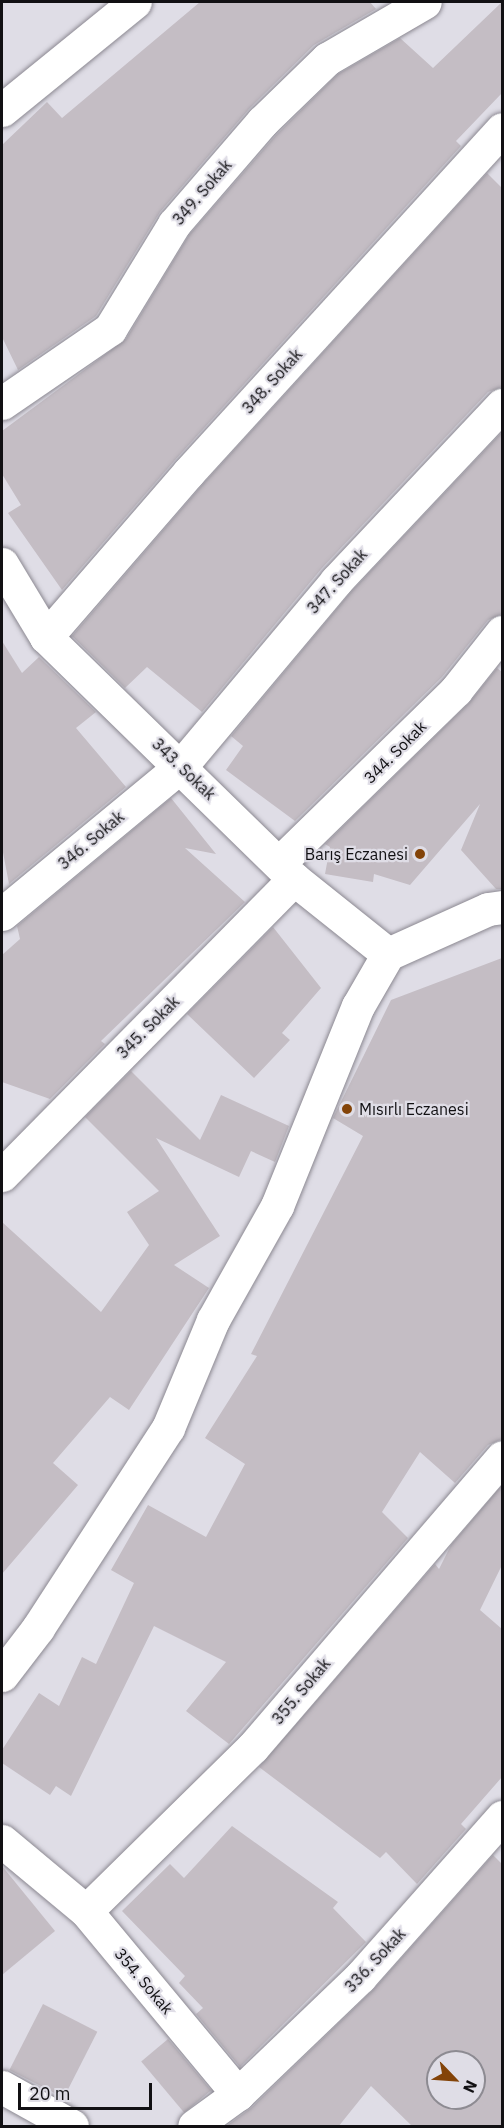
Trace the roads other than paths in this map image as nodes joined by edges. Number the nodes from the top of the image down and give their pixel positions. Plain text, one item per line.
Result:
1 (135, 2) edge
2 (425, 2) edge
3 (2, 110) edge
4 (502, 129) edge
5 (2, 403) edge
6 (502, 405) edge
7 (2, 564) edge
8 (502, 632) edge
9 (46, 637) junction
10 (181, 766) junction
11 (286, 871) junction
12 (502, 907) edge
13 (2, 914) edge
14 (388, 954) junction
15 (2, 1175) edge
16 (502, 1457) edge
17 (2, 1675) edge
18 (502, 1817) edge
19 (2, 1841) edge
20 (86, 1911) junction
21 (2, 2087) edge
22 (237, 2094) junction
23 (72, 2127) edge
24 (194, 2127) edge

1 - 3 street
2 - 5 street, 349. Sokak
4 - 9 street, 348. Sokak
6 - 10 street, 347. Sokak
7 - 9 street, 343. Sokak
8 - 11 street, 344. Sokak
9 - 10 street, 343. Sokak
10 - 11 street, 343. Sokak
10 - 13 street, 346. Sokak
11 - 14 street, 343. Sokak
11 - 15 street, 345. Sokak
12 - 14 street
14 - 17 street
16 - 20 street, 355. Sokak
18 - 22 street, 336. Sokak
19 - 20 street, 354. Sokak
20 - 22 street, 354. Sokak
21 - 23 street
22 - 24 street

